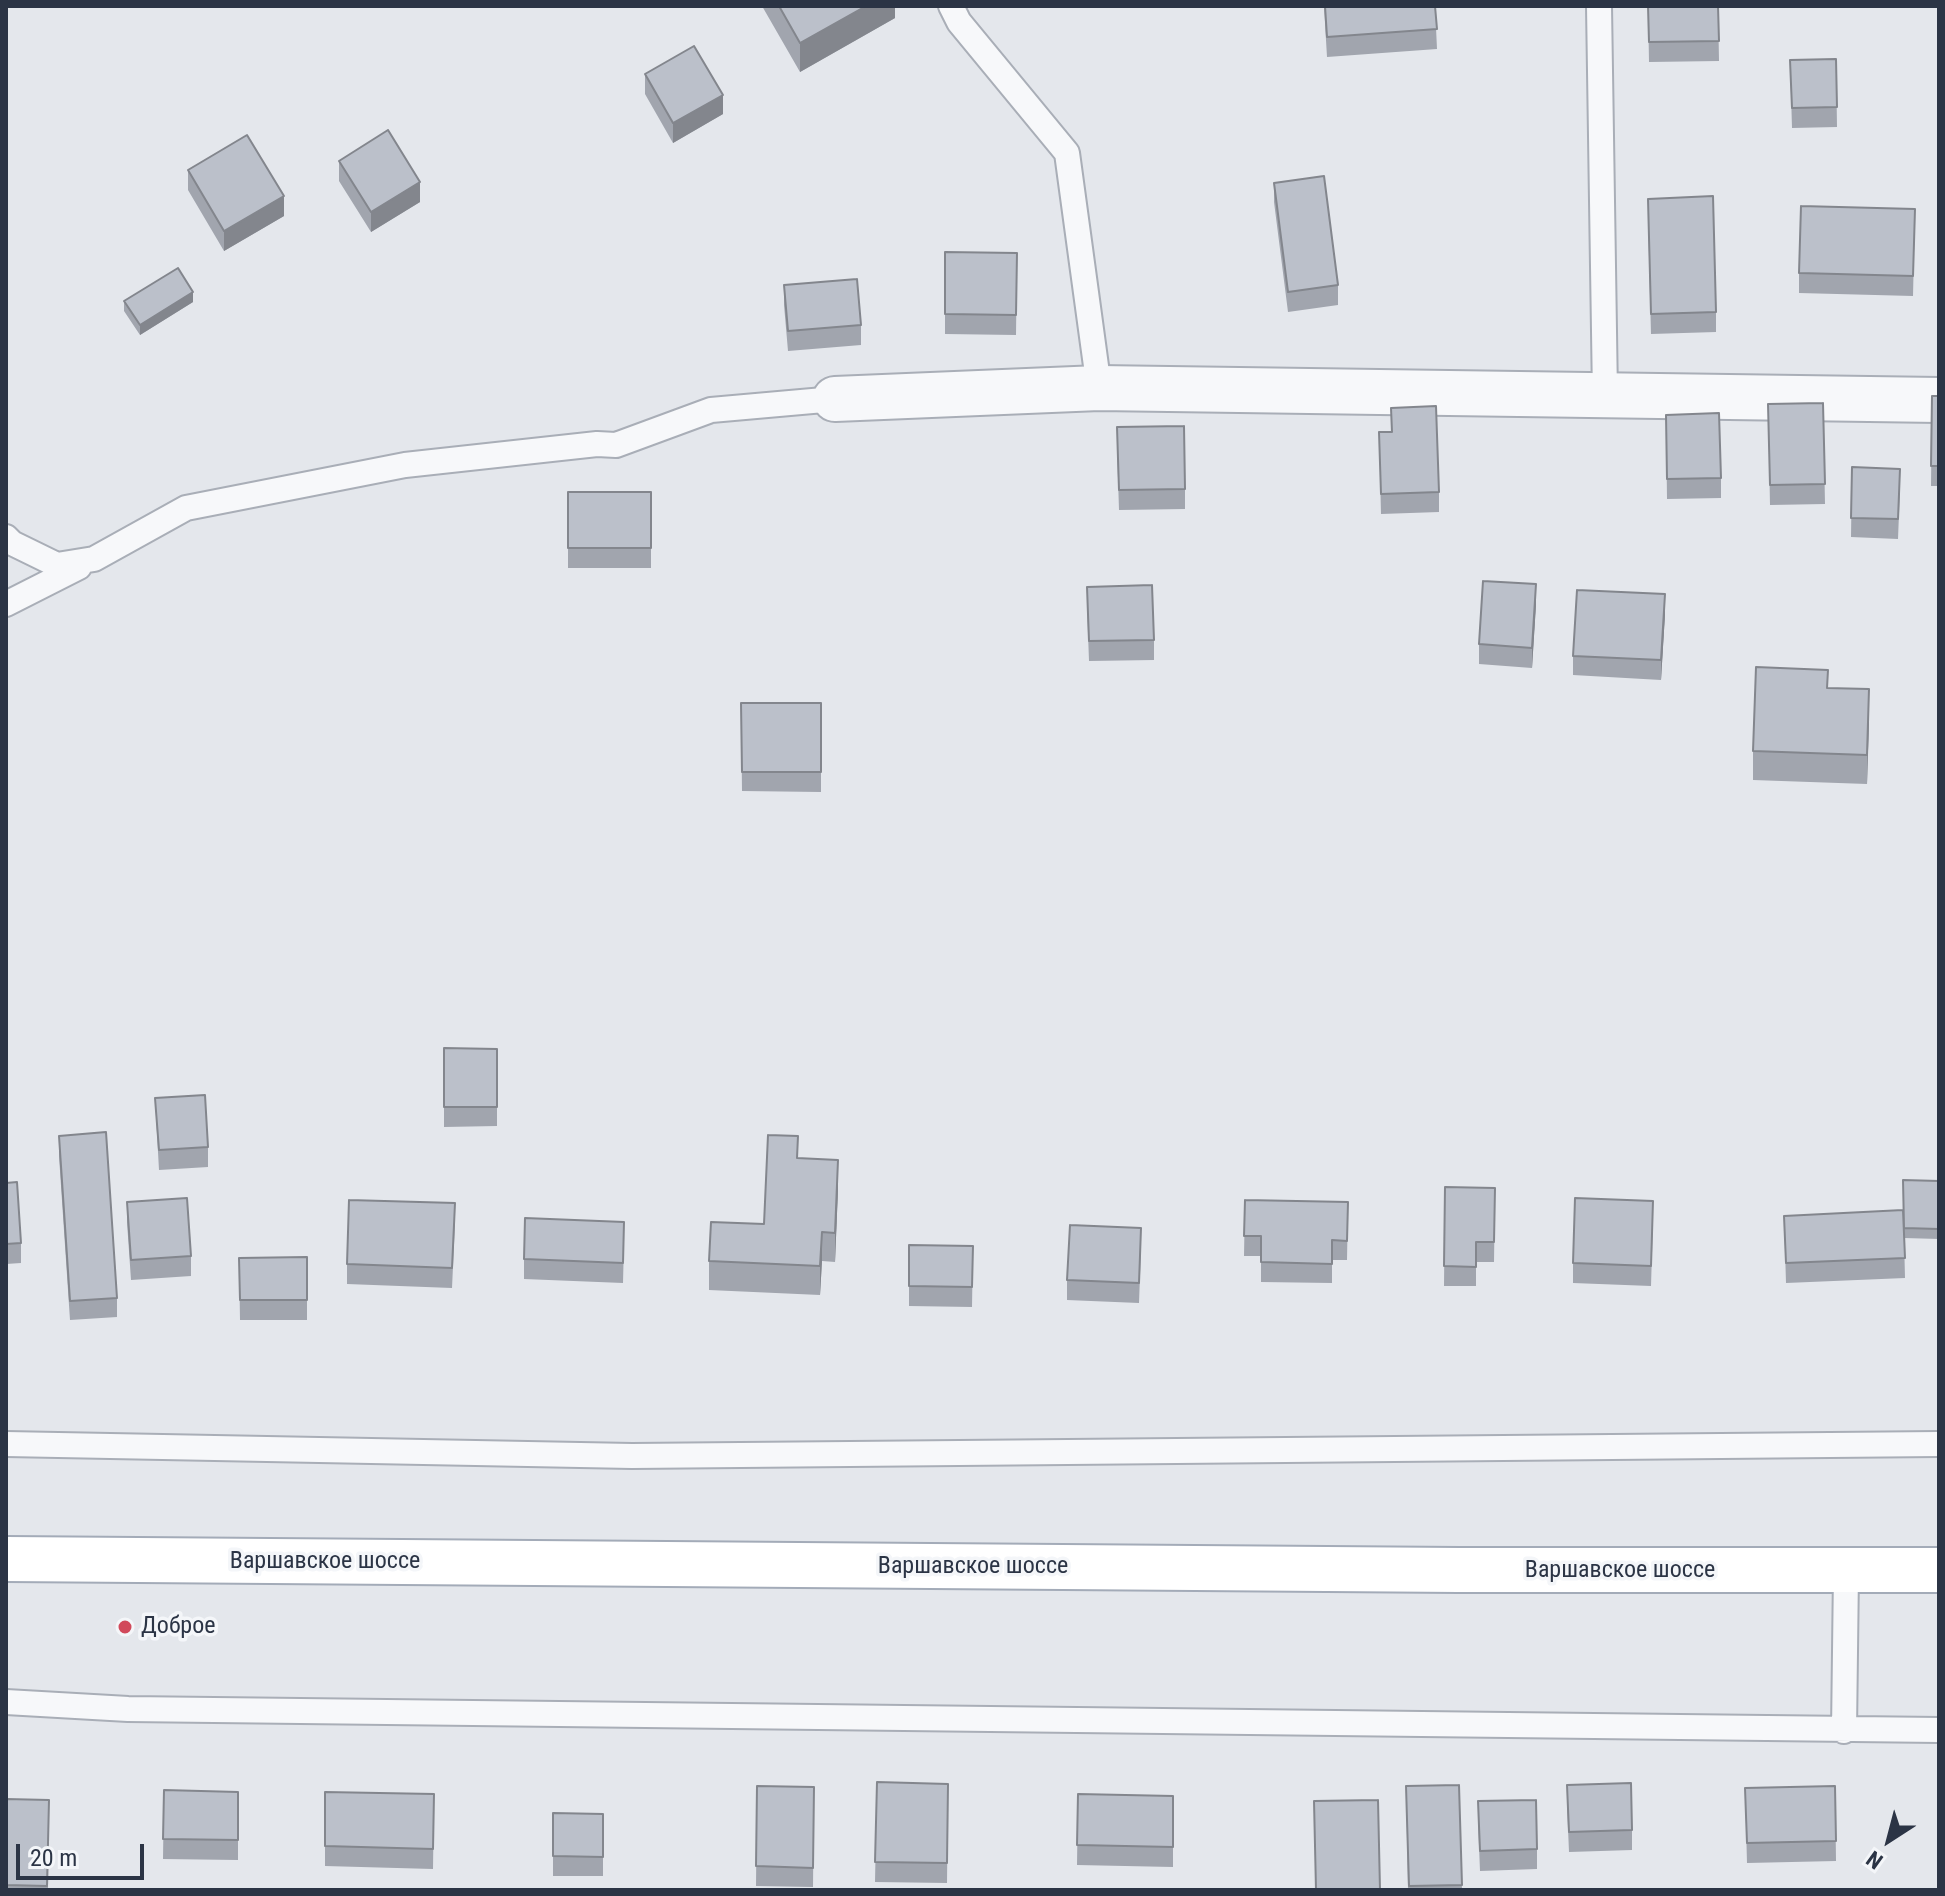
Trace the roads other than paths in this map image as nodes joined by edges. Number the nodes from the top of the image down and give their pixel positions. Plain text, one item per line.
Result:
1 (951, 6) edge
2 (1599, 6) edge
3 (1099, 388) junction
4 (1605, 396) junction
5 (835, 399) joint
6 (1939, 400) edge
7 (6, 537) edge
8 (94, 559) junction
9 (6, 604) edge
10 (6, 1444) edge
11 (1939, 1444) edge
12 (6, 1559) edge
13 (1939, 1570) edge
14 (1846, 1572) junction
15 (6, 1702) edge
16 (1939, 1730) edge
17 (1844, 1731) junction

1 - 3 lane
2 - 4 lane
3 - 4 street
3 - 5 street
4 - 6 street
5 - 8 lane
7 - 8 lane
8 - 9 lane
10 - 11 lane
12 - 14 main road, Варшавское шоссе
13 - 14 main road, Варшавское шоссе
14 - 17 lane
15 - 17 lane
16 - 17 lane

